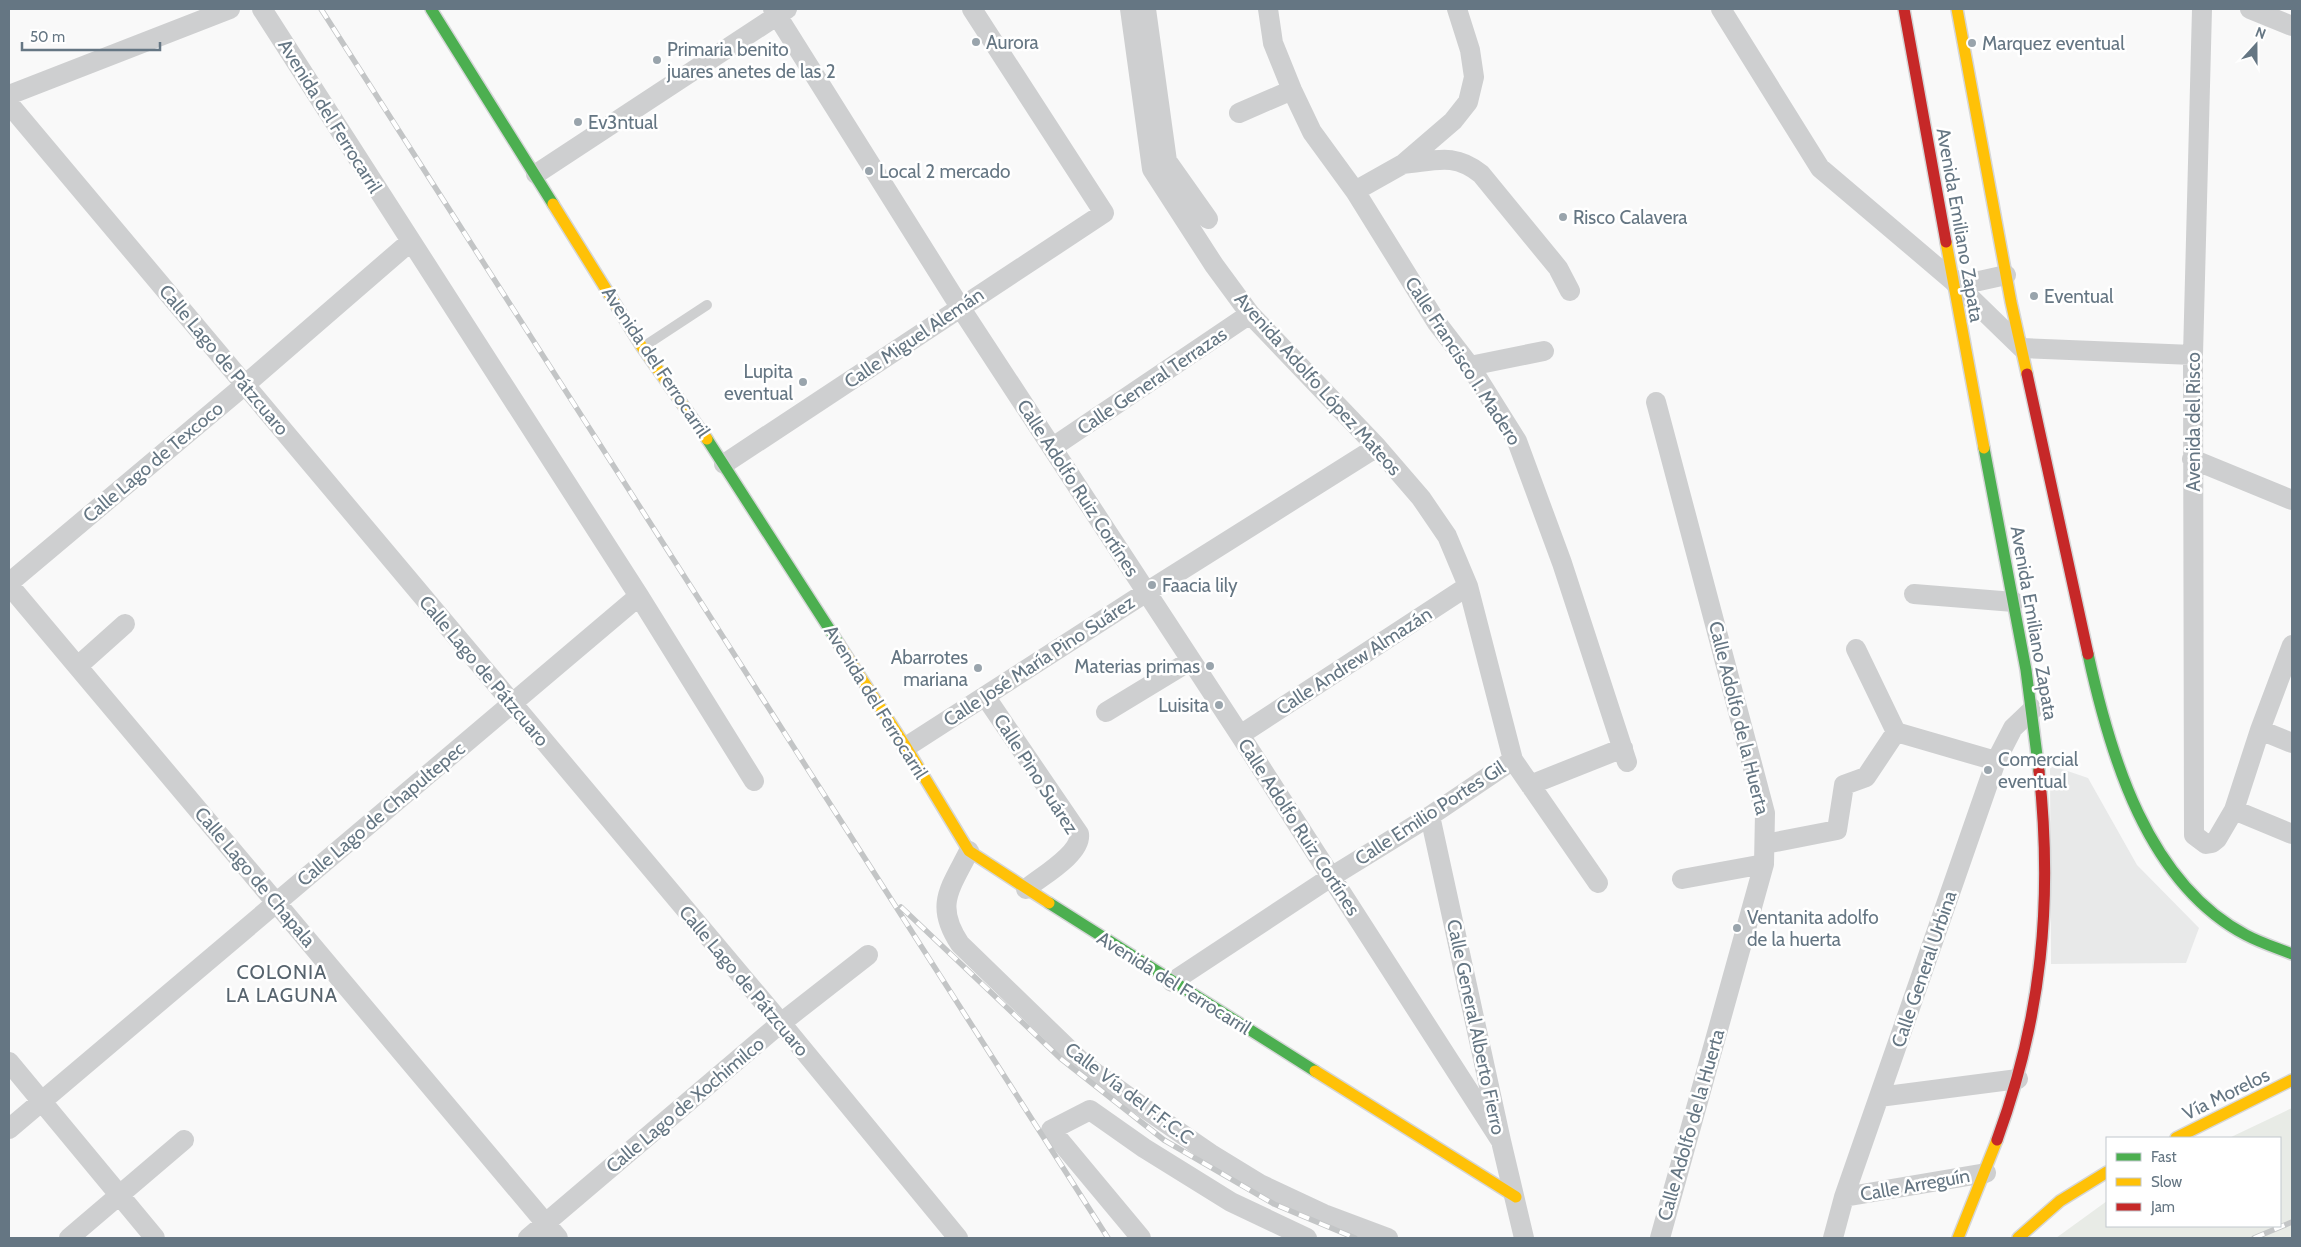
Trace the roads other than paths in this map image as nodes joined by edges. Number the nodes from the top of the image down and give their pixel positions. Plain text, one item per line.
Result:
1 (230, 9) edge
2 (262, 9) edge
3 (431, 9) edge
4 (972, 9) edge
5 (1130, 9) edge
6 (1146, 9) edge
7 (1268, 9) edge
8 (1458, 9) edge
9 (1721, 9) edge
10 (1904, 9) edge
11 (1957, 9) edge
12 (2202, 9) edge
13 (2250, 9) edge
14 (779, 11) edge
15 (2292, 26) edge
16 (1292, 90) junction
17 (9, 95) edge
18 (9, 104) edge
19 (1238, 113) dead end
20 (1404, 164) junction
21 (536, 174) junction
22 (1355, 191) junction
23 (1208, 219) dead end
24 (410, 242) junction
25 (2006, 275) junction
26 (1952, 280) junction
27 (1570, 291) dead end
28 (707, 304) dead end
29 (960, 307) junction
30 (1250, 314) junction
31 (642, 347) junction
32 (2022, 348) junction
33 (1544, 351) dead end
34 (2193, 356) junction
35 (1470, 366) junction
36 (246, 384) junction
37 (1656, 402) dead end
38 (1054, 447) junction
39 (1377, 447) junction
40 (2192, 459) junction
41 (724, 464) junction
42 (2292, 500) edge
43 (9, 584) edge
44 (1468, 586) junction
45 (1145, 592) junction
46 (1914, 594) dead end
47 (639, 596) junction
48 (2014, 602) junction
49 (125, 624) dead end
50 (1856, 649) dead end
51 (2291, 651) edge
52 (1190, 661) junction
53 (78, 666) junction
54 (985, 696) junction
55 (511, 705) junction
56 (2033, 709) junction
57 (1106, 712) dead end
58 (2260, 730) junction
59 (1896, 732) junction
60 (1240, 736) junction
61 (2292, 743) edge
62 (906, 747) junction
63 (1626, 755) joint
64 (1513, 760) junction
65 (1996, 761) junction
66 (754, 781) dead end
67 (1530, 785) junction
68 (2234, 810) junction
69 (1430, 816) junction
70 (2292, 834) edge
71 (1766, 844) junction
72 (969, 851) junction
73 (1764, 864) junction
74 (1330, 877) junction
75 (1682, 879) dead end
76 (1598, 883) dead end
77 (1026, 889) junction
78 (277, 903) junction
79 (2292, 954) edge
80 (868, 955) dead end
81 (1172, 982) junction
82 (781, 1023) junction
83 (9, 1062) edge
84 (2018, 1079) junction
85 (2292, 1080) edge
86 (1879, 1097) junction
87 (42, 1102) junction
88 (9, 1129) edge
89 (2178, 1137) edge
90 (184, 1140) dead end
91 (1501, 1140) junction
92 (1986, 1173) junction
93 (2106, 1173) edge
94 (119, 1196) junction
95 (1516, 1197) junction
96 (1844, 1197) junction
97 (551, 1231) edge
98 (69, 1238) edge
99 (155, 1238) edge
100 (528, 1238) edge
101 (958, 1238) edge
102 (1141, 1238) edge
103 (1307, 1238) edge
104 (1388, 1238) edge
105 (1524, 1238) edge
106 (1660, 1238) edge
107 (1833, 1238) edge
108 (1958, 1238) edge
109 (2018, 1238) edge

1 - 17 street
2 - 24 street, Avenida del Ferrocarril
3 - 21 main road, Avenida del Ferrocarril
4 - 29 street, Calle Miguel Alemán
5 - 30 street, Avenida Adolfo López Mateos
6 - 23 street
7 - 16 street, Calle Francisco I. Madero
8 - 20 street
9 - 26 street
10 - 26 main road, Avenida Emiliano Zapata
11 - 25 main road, Avenida Emiliano Zapata
12 - 34 street, Avenida del Risco
13 - 15 street
14 - 21 street
14 - 29 street, Calle Adolfo Ruiz Cortínes
16 - 19 street
16 - 22 street, Calle Francisco I. Madero
18 - 36 street, Calle Lago de Pátzcuaro
20 - 22 street
20 - 27 street
21 - 31 main road, Avenida del Ferrocarril
22 - 35 street, Calle Francisco I. Madero
24 - 36 street, Calle Lago de Texcoco
24 - 47 street, Avenida del Ferrocarril
25 - 26 street
25 - 32 main road, Avenida Emiliano Zapata
26 - 32 street
26 - 48 main road, Avenida Emiliano Zapata
28 - 31 lane
29 - 38 street, Calle Adolfo Ruiz Cortínes
29 - 41 street, Calle Miguel Alemán
30 - 38 street, Calle General Terrazas
30 - 39 street, Avenida Adolfo López Mateos
31 - 41 main road, Avenida del Ferrocarril
32 - 34 street
32 - 79 main road, Avenida Emiliano Zapata
33 - 35 street
34 - 40 street, Avenida del Risco
35 - 63 street, Calle Francisco I. Madero
36 - 43 street, Calle Lago de Texcoco
36 - 55 street, Calle Lago de Pátzcuaro
37 - 71 street, Calle Adolfo de la Huerta
38 - 45 street, Calle Adolfo Ruiz Cortínes
39 - 44 street, Avenida Adolfo López Mateos
39 - 45 street, Calle José María Pino Suárez
40 - 42 street
40 - 68 street, Avenida del Risco
41 - 62 main road, Avenida del Ferrocarril
43 - 53 street, Calle Lago de Chapala
44 - 60 street, Calle Andrew Almazán
44 - 64 street, Avenida Adolfo López Mateos
45 - 52 street, Calle Adolfo Ruiz Cortínes
45 - 54 street, Calle José María Pino Suárez
46 - 48 street
47 - 55 street, Calle Lago de Chapultepec
47 - 66 street, Avenida del Ferrocarril
48 - 56 main road, Avenida Emiliano Zapata
49 - 53 street
50 - 59 street
51 - 58 street
52 - 57 street
52 - 60 street, Calle Adolfo Ruiz Cortínes
53 - 78 street, Calle Lago de Chapala
54 - 62 street, Calle José María Pino Suárez
54 - 77 street, Calle Pino Suárez
55 - 78 street, Calle Lago de Chapultepec
55 - 82 street, Calle Lago de Pátzcuaro
56 - 65 street, Calle General Urbina
56 - 84 main road, Avenida Emiliano Zapata
58 - 61 street
58 - 68 street
59 - 65 street
59 - 71 street
60 - 74 street, Calle Adolfo Ruiz Cortínes
62 - 72 main road, Avenida del Ferrocarril
63 - 67 street, Calle Emilio Portes Gil
64 - 67 street, Avenida Adolfo López Mateos
64 - 69 street, Calle Emilio Portes Gil
65 - 86 street, Calle General Urbina
67 - 76 street, Avenida Adolfo López Mateos
68 - 70 street
69 - 74 street, Calle Emilio Portes Gil
69 - 91 street, Calle General Alberto Fierro
71 - 73 street, Calle Adolfo de la Huerta
72 - 77 main road, Avenida del Ferrocarril
72 - 104 street, Calle Vía del F.F.C.C
73 - 75 street
73 - 106 street, Calle Adolfo de la Huerta
74 - 81 street, Calle Emilio Portes Gil
74 - 91 street, Calle Adolfo Ruiz Cortínes
77 - 81 main road, Avenida del Ferrocarril
78 - 87 street, Calle Lago de Chapultepec
78 - 97 street, Calle Lago de Chapala
80 - 82 street, Calle Lago de Xochimilco
81 - 95 main road, Avenida del Ferrocarril
82 - 97 street, Calle Lago de Xochimilco
82 - 101 street, Calle Lago de Pátzcuaro
83 - 87 street
84 - 86 street
84 - 92 main road, Avenida Emiliano Zapata
85 - 89 main road, Vía Morelos
86 - 96 street, Calle General Urbina
87 - 88 street, Calle Lago de Chapultepec
87 - 94 street
90 - 94 street
91 - 95 street, Calle General Alberto Fierro
92 - 96 street, Calle Arreguín
92 - 108 main road, Avenida Emiliano Zapata
93 - 109 main road
94 - 98 street
94 - 99 street
95 - 105 street, Calle General Alberto Fierro
96 - 107 street, Calle General Urbina
97 - 100 street, Calle Lago de Xochimilco
102 - 103 street, Calle Vía del F.F.C.C

